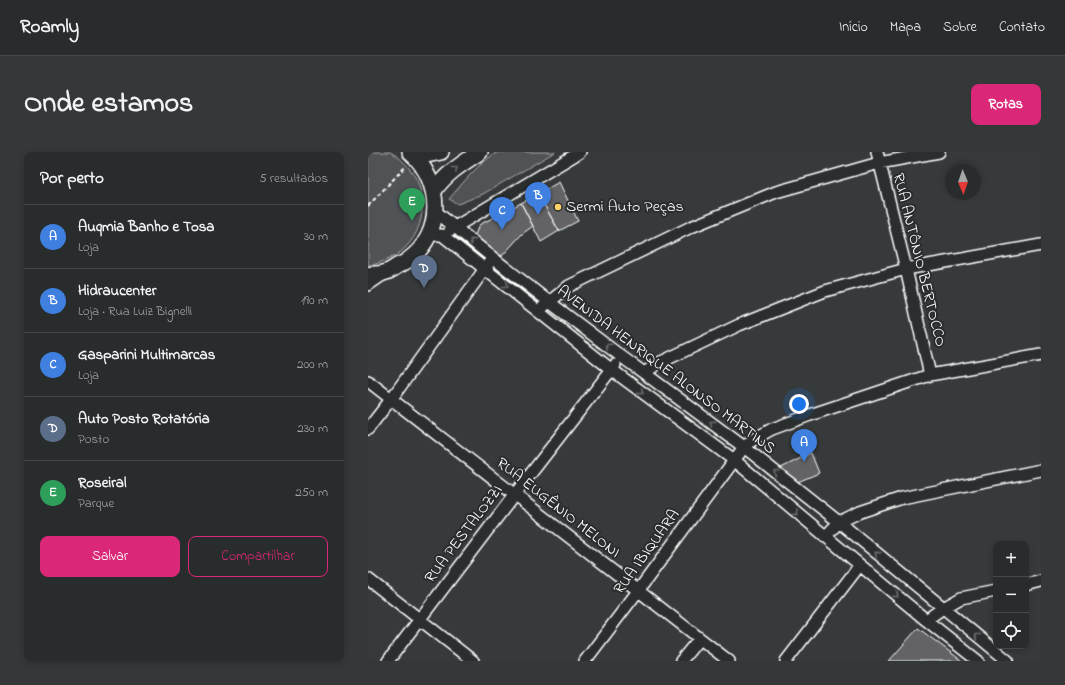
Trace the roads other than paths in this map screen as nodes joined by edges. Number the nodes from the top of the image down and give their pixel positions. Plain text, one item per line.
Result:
1 (441, 152) edge
2 (480, 152) edge
3 (580, 152) edge
4 (938, 152) edge
5 (412, 154) edge
6 (878, 157) edge
7 (434, 191) junction
8 (435, 211) junction
9 (455, 226) junction
10 (435, 235) junction
11 (1041, 245) edge
12 (493, 258) junction
13 (486, 269) junction
14 (906, 269) junction
15 (384, 273) junction
16 (368, 275) edge
17 (368, 285) edge
18 (548, 302) junction
19 (538, 311) junction
20 (1041, 355) edge
21 (622, 357) junction
22 (612, 370) junction
23 (644, 373) junction
24 (930, 375) junction
25 (368, 380) edge
26 (392, 398) junction
27 (368, 429) edge
28 (744, 447) junction
29 (734, 460) junction
30 (1041, 470) edge
31 (515, 494) junction
32 (839, 522) junction
33 (825, 537) junction
34 (860, 565) junction
35 (368, 579) edge
36 (1041, 581) edge
37 (1029, 584) edge
38 (638, 591) junction
39 (993, 592) edge
40 (943, 608) junction
41 (419, 619) junction
42 (926, 620) junction
43 (699, 638) junction
44 (388, 661) edge
45 (473, 661) edge
46 (585, 661) edge
47 (681, 661) edge
48 (729, 661) edge
49 (786, 661) edge
50 (978, 661) edge
51 (1008, 661) edge

1 - 5 main road
7 -> 2 main road
3 - 9 street
4 - 6 street
5 - 7 main road
6 - 14 street, RUA ANTÔNIO BERTOCCO
6 - 18 street
7 - 8 main road
8 - 9 street, AVENIDA HENRIQUE ALONSO MARTINS
8 - 10 main road
9 - 10 street
12 -> 9 street, AVENIDA HENRIQUE ALONSO MARTINS
10 - 13 street, AVENIDA HENRIQUE ALONSO MARTINS
10 - 15 main road
11 - 14 street
12 - 13 street
12 - 18 street, AVENIDA HENRIQUE ALONSO MARTINS
13 -> 19 street, AVENIDA HENRIQUE ALONSO MARTINS
13 - 26 street
14 - 23 street
14 - 24 street, RUA ANTÔNIO BERTOCCO
15 - 16 main road
15 - 17 street
18 - 19 street
21 -> 18 street, AVENIDA HENRIQUE ALONSO MARTINS
19 - 22 street, AVENIDA HENRIQUE ALONSO MARTINS
20 - 24 street, RUA IBIQUARA
21 - 22 street, RUA PESTALOZZI
21 - 23 street, AVENIDA HENRIQUE ALONSO MARTINS
22 -> 29 street, AVENIDA HENRIQUE ALONSO MARTINS
22 - 31 street, RUA PESTALOZZI
28 -> 23 street, AVENIDA HENRIQUE ALONSO MARTINS
24 - 28 street, RUA IBIQUARA
25 - 26 street, RUA EUGÊNIO MELONI
26 - 27 street
26 - 31 street, RUA EUGÊNIO MELONI
28 - 29 street, RUA IBIQUARA
32 -> 28 street, AVENIDA HENRIQUE ALONSO MARTINS
29 -> 33 street, AVENIDA HENRIQUE ALONSO MARTINS
29 - 38 street, RUA IBIQUARA
30 - 32 street
31 - 38 street, RUA EUGÊNIO MELONI
31 - 41 street, RUA PESTALOZZI
32 - 33 street
40 -> 32 street, AVENIDA HENRIQUE ALONSO MARTINS
33 - 34 street, AVENIDA HENRIQUE ALONSO MARTINS
34 -> 42 street, AVENIDA HENRIQUE ALONSO MARTINS
34 - 49 street
35 - 41 street
36 - 37 street
38 - 43 street, RUA EUGÊNIO MELONI
38 - 46 street, RUA IBIQUARA
39 - 40 street
40 - 42 street
51 -> 40 street, AVENIDA HENRIQUE ALONSO MARTINS
41 - 44 street, RUA PESTALOZZI
41 - 45 street
42 - 50 street, AVENIDA HENRIQUE ALONSO MARTINS
43 - 47 street
43 - 48 street, RUA EUGÊNIO MELONI

